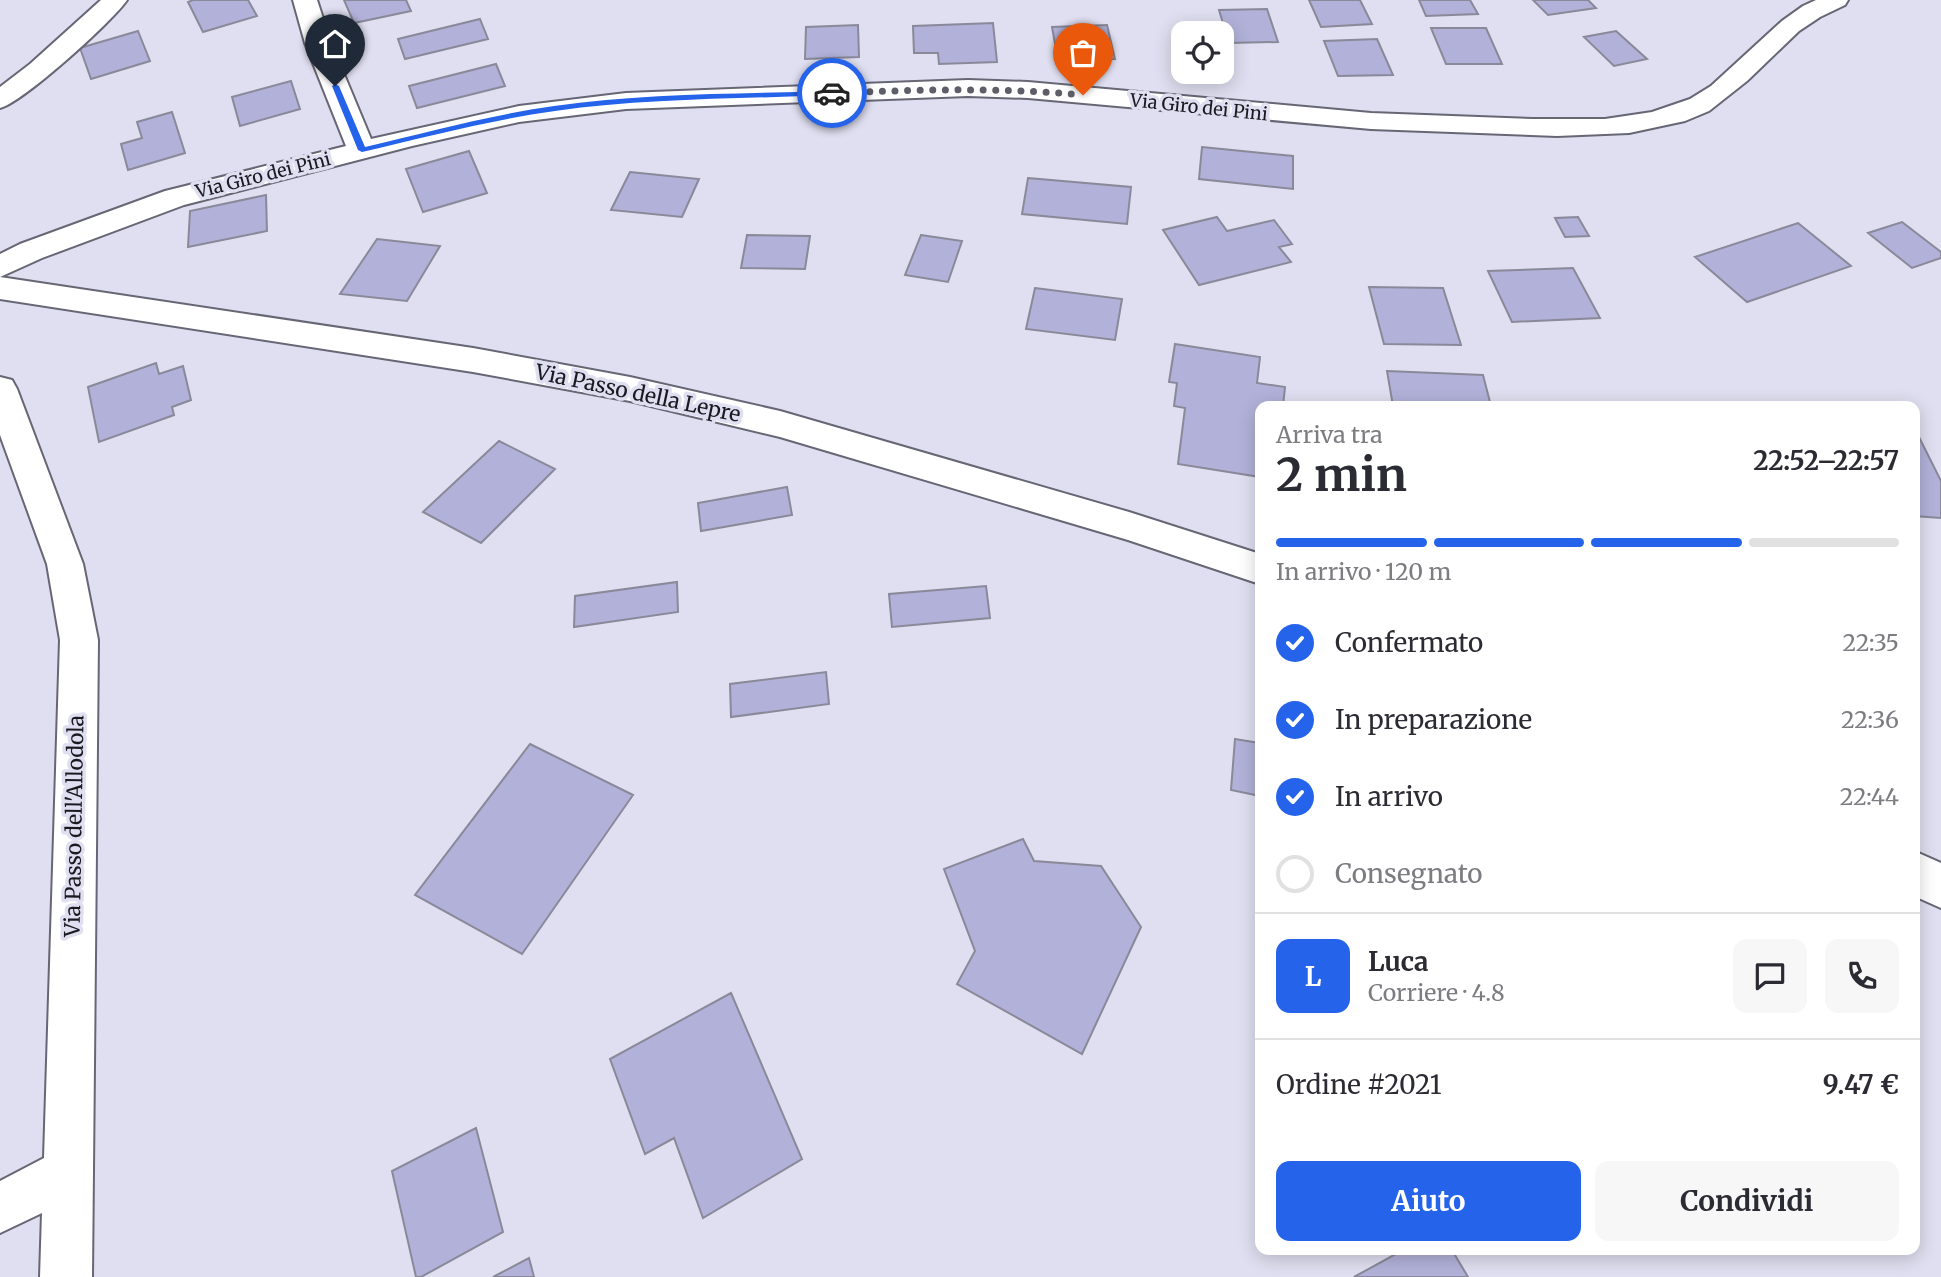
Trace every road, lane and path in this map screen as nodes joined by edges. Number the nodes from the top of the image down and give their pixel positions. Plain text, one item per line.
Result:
1 (115, 0) edge
2 (305, 0) edge
3 (1836, 0) edge
4 (0, 100) edge
5 (362, 150) junction
6 (0, 267) edge
7 (0, 288) edge
8 (0, 388) edge
9 (1255, 567) edge
10 (1920, 875) edge
11 (1941, 887) edge
12 (68, 1172) junction
13 (0, 1208) edge
14 (66, 1277) edge

1 - 4 street
2 - 5 street
3 - 5 street, Via Giro dei Pini
5 - 6 street, Via Giro dei Pini
7 - 9 street, Via Passo della Lepre
8 - 12 street, Via Passo dell'Allodola
10 - 11 street
12 - 13 street
12 - 14 street, Via Passo dell'Allodola

